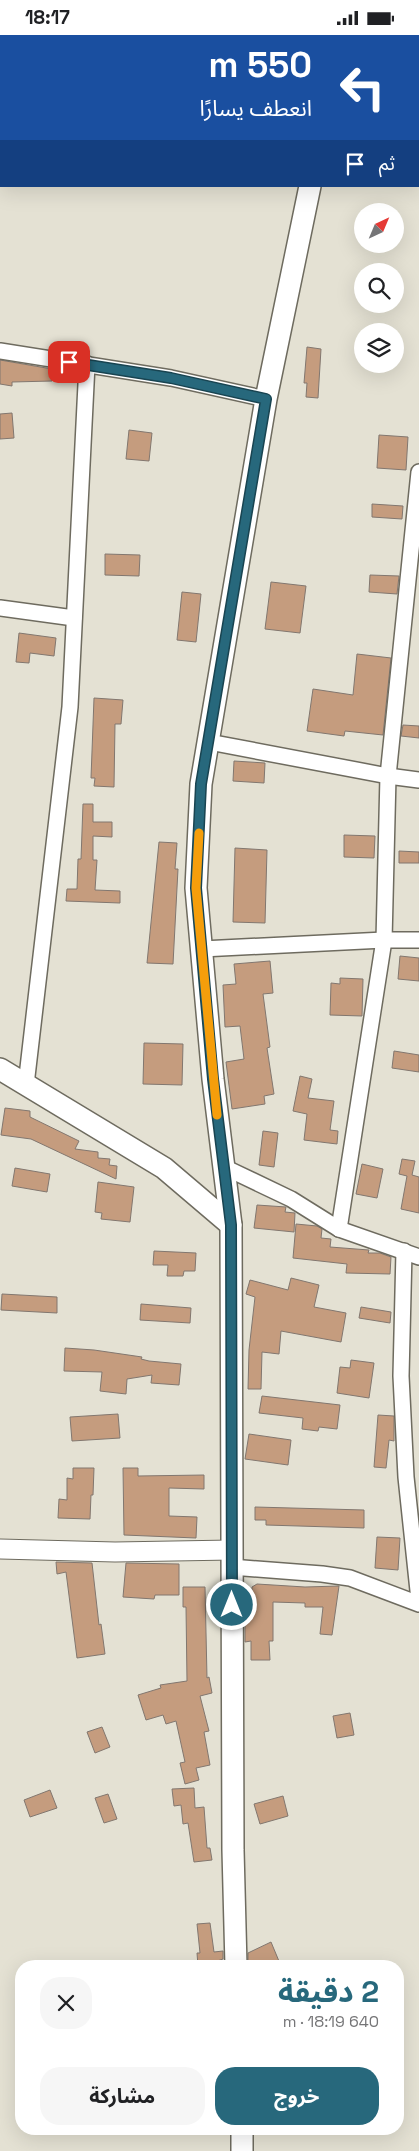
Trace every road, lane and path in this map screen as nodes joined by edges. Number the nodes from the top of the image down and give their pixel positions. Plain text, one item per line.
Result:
1 (310, 187) edge
2 (0, 351) edge
3 (87, 364) junction
4 (266, 399) junction
5 (419, 472) edge
6 (0, 608) edge
7 (74, 618) junction
8 (209, 742) junction
9 (388, 776) junction
10 (419, 780) edge
11 (384, 940) junction
12 (419, 940) edge
13 (202, 949) junction
14 (0, 1069) edge
15 (26, 1085) junction
16 (224, 1167) junction
17 (231, 1225) junction
18 (339, 1229) junction
19 (404, 1251) junction
20 (419, 1257) edge
21 (0, 1549) edge
22 (232, 1559) junction
23 (419, 1602) edge
24 (236, 1960) edge
25 (242, 2135) edge
26 (242, 2151) edge

1 - 4 main road
2 - 3 street
3 - 4 street
3 - 7 street
4 - 8 main road
5 - 9 street
6 - 7 street
7 - 15 street
8 - 9 street
8 - 13 main road
9 - 10 street
9 - 11 street
11 - 12 street
11 - 13 street
11 - 18 street
13 - 16 main road
14 - 15 main road
15 - 17 main road
16 - 17 main road
16 - 18 street
17 - 22 main road
18 - 19 street
19 - 20 street
19 - 23 street
21 - 22 street
22 - 23 street
22 - 24 main road
25 - 26 main road

